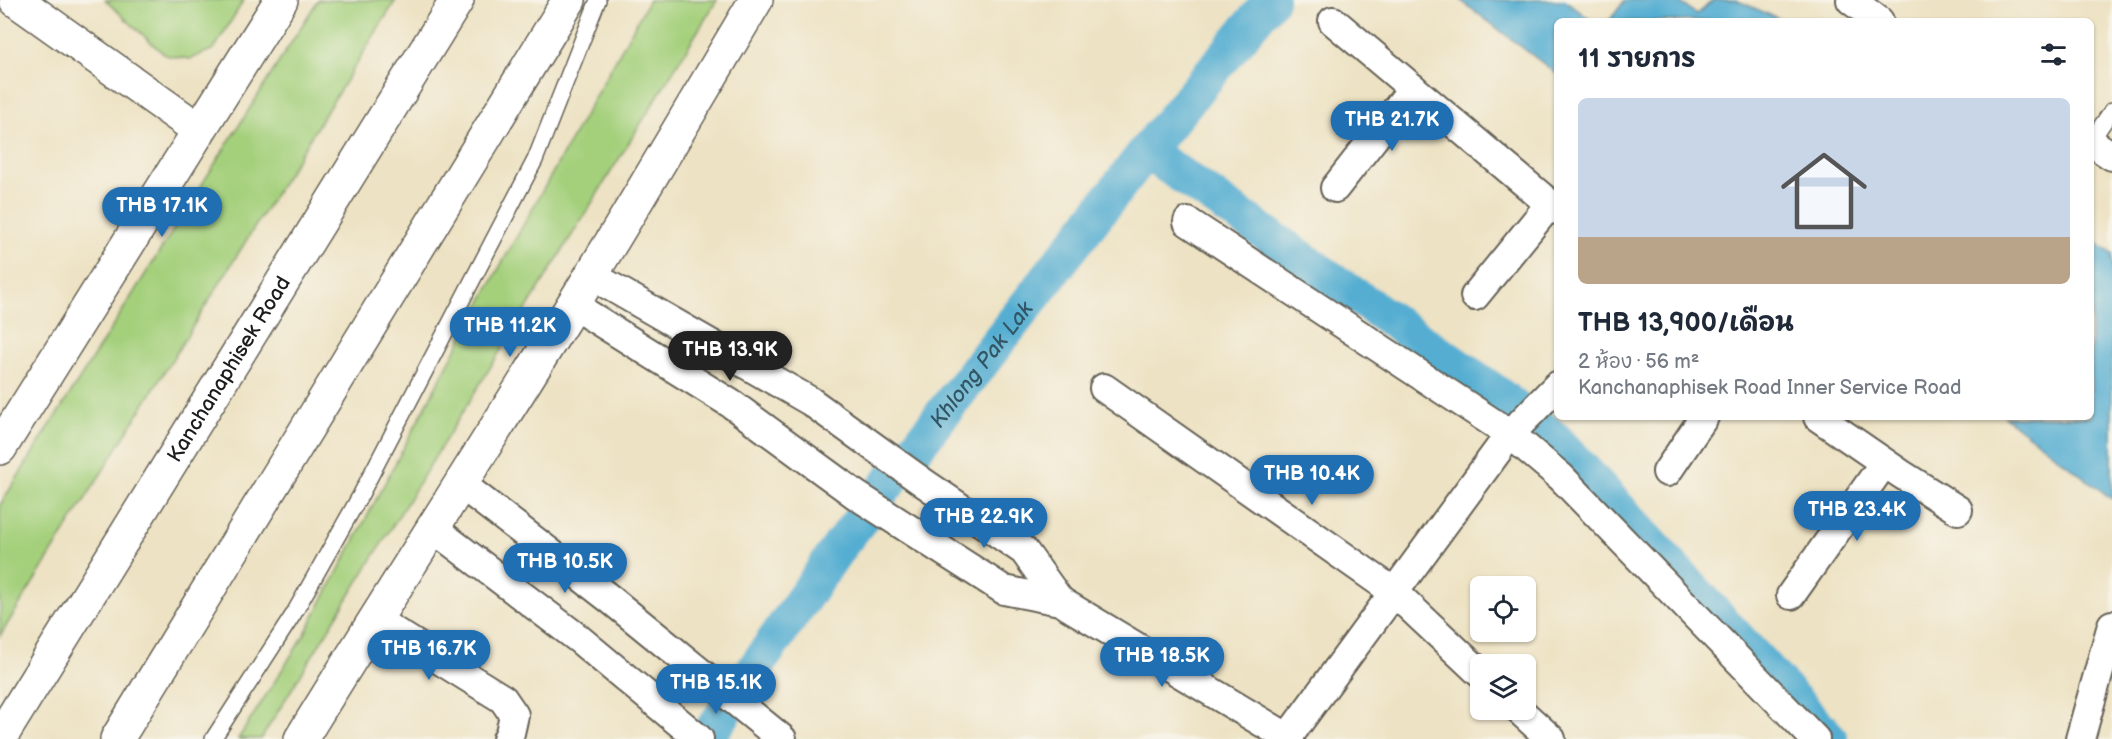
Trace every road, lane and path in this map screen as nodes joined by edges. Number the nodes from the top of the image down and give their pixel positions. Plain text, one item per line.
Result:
1 (16, 0) edge
2 (281, 0) edge
3 (457, 0) edge
4 (569, 0) edge
5 (598, 0) edge
6 (756, 0) edge
7 (1851, 0) edge
8 (1875, 18) edge
9 (1333, 21) dead end
10 (1413, 88) junction
11 (2112, 110) edge
12 (199, 130) junction
13 (2094, 138) edge
14 (2094, 144) edge
15 (2112, 156) edge
16 (1335, 188) dead end
17 (1553, 207) edge
18 (1188, 222) dead end
19 (591, 275) junction
20 (1475, 296) dead end
21 (573, 305) junction
22 (1104, 388) dead end
23 (1554, 389) edge
24 (1702, 420) edge
25 (1822, 420) edge
26 (1515, 430) junction
27 (0, 448) edge
28 (1884, 463) junction
29 (1667, 472) dead end
30 (461, 484) junction
31 (1958, 510) dead end
32 (434, 529) junction
33 (1394, 592) junction
34 (1791, 595) dead end
35 (1060, 601) junction
36 (374, 619) junction
37 (2112, 624) edge
38 (1470, 664) edge
39 (1531, 720) edge
40 (773, 731) edge
41 (0, 738) edge
42 (1289, 738) edge
43 (117, 739) edge
44 (213, 739) edge
45 (301, 739) edge
46 (507, 739) edge
47 (699, 739) edge
48 (1551, 739) edge
49 (1815, 739) edge
50 (2080, 739) edge

1 - 12 main road
2 - 12 main road
3 - 41 main road, Kanchanaphisek Road
4 - 43 main road
5 - 44 lane
6 - 19 main road
7 - 8 street
9 - 10 street
10 - 16 street
10 - 17 street
11 - 13 lane
12 - 27 main road
14 - 15 street
17 - 20 street
18 - 26 street
19 - 21 main road
19 - 35 street
21 - 30 main road
21 - 35 street
22 - 33 street
23 - 26 street
24 - 29 street
25 - 28 street
26 - 33 street
26 - 49 street
28 - 31 street
28 - 34 street
30 - 32 main road
30 - 40 street
32 - 36 main road
32 - 47 street
33 - 38 street
33 - 42 street
35 - 42 street
36 - 45 main road
36 - 46 street
37 - 50 street
39 - 48 street

